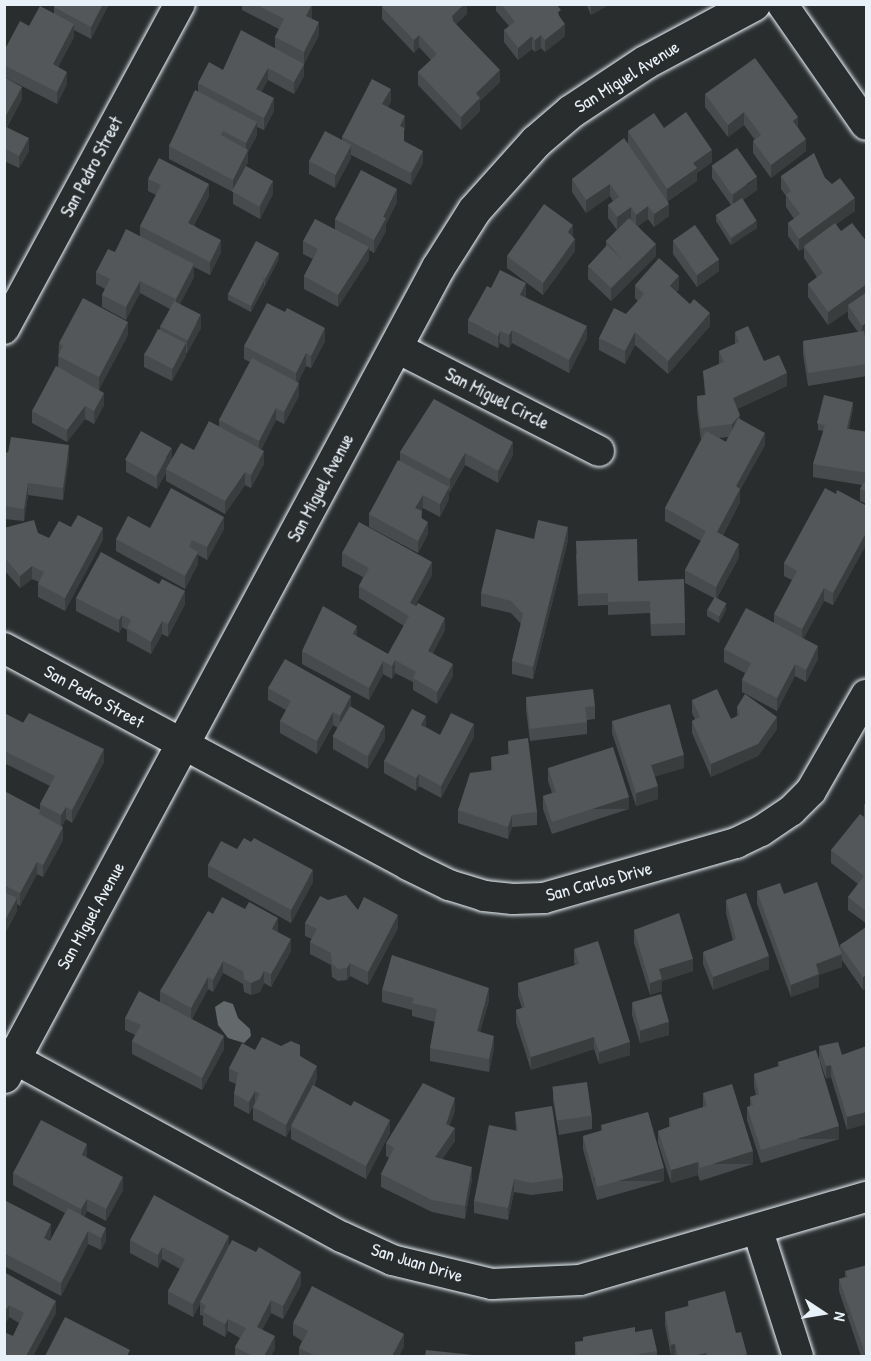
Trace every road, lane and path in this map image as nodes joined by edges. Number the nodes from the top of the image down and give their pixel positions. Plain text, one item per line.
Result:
1 (180, 4) edge
2 (753, 4) edge
3 (782, 4) edge
4 (867, 125) edge
5 (4, 329) edge
6 (395, 347) junction
7 (598, 451) dead end
8 (4, 648) edge
9 (867, 695) edge
10 (184, 746) junction
11 (8, 1063) edge
12 (867, 1197) edge
13 (758, 1231) junction
14 (798, 1356) edge

1 - 5 street, San Pedro Street
2 - 6 street, San Miguel Avenue
3 - 4 street
6 - 7 street, San Miguel Circle
6 - 10 street, San Miguel Avenue
8 - 10 street, San Pedro Street
9 - 10 street, San Carlos Drive
10 - 11 street, San Miguel Avenue
11 - 13 street, San Juan Drive
12 - 13 street, San Juan Drive
13 - 14 street

